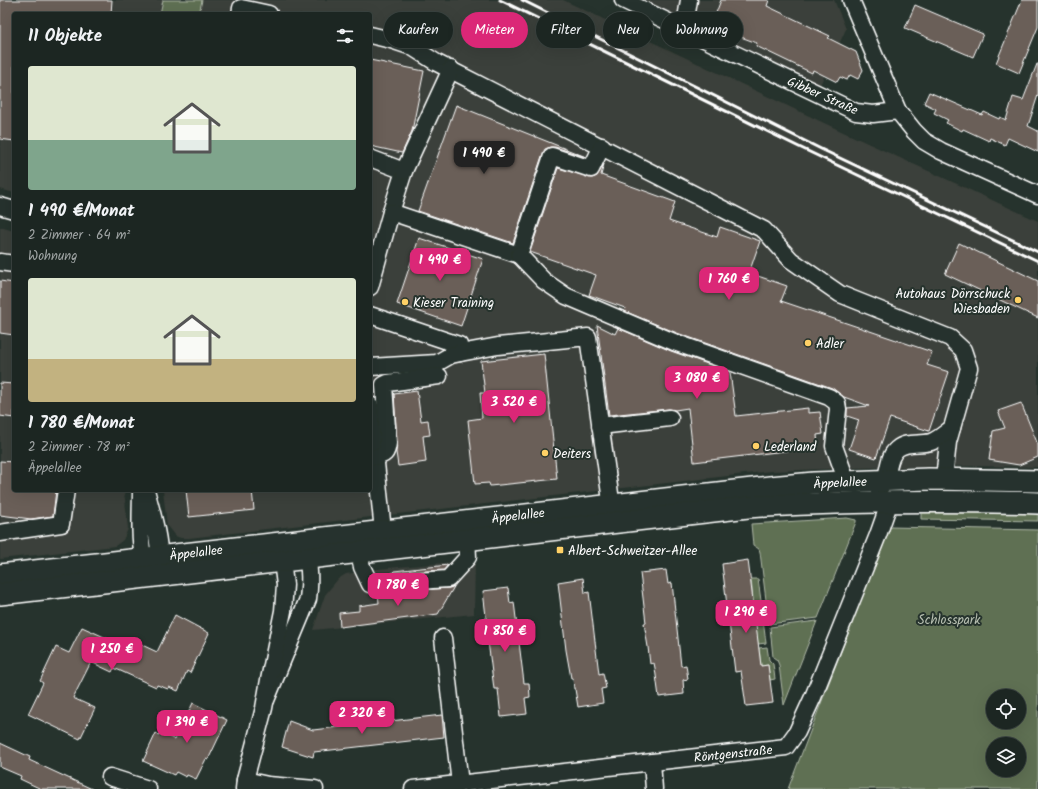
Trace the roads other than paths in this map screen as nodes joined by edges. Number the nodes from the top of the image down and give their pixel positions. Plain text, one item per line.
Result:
1 (623, 0) edge
2 (689, 0) edge
3 (850, 0) edge
4 (240, 12) edge
5 (260, 12) edge
6 (687, 12) edge
7 (661, 18) edge
8 (372, 35) edge
9 (723, 48) edge
10 (451, 69) junction
11 (898, 111) junction
12 (602, 146) junction
13 (372, 159) edge
14 (404, 171) junction
15 (1038, 195) edge
16 (0, 206) edge
17 (12, 209) edge
18 (391, 212) junction
19 (519, 255) junction
20 (0, 262) edge
21 (12, 264) edge
22 (372, 280) edge
23 (372, 316) edge
24 (460, 353) junction
25 (372, 367) edge
26 (439, 376) dead end
27 (670, 418) dead end
28 (372, 422) edge
29 (600, 426) junction
30 (952, 428) junction
31 (376, 457) junction
32 (944, 479) junction
33 (886, 480) junction
34 (1038, 481) edge
35 (66, 492) edge
36 (141, 492) edge
37 (146, 492) edge
38 (846, 492) junction
39 (890, 501) junction
40 (1038, 503) edge
41 (612, 513) junction
42 (383, 531) junction
43 (0, 533) edge
44 (466, 539) junction
45 (294, 540) junction
46 (359, 552) junction
47 (151, 557) junction
48 (307, 558) junction
49 (282, 561) junction
50 (0, 575) edge
51 (154, 576) junction
52 (0, 594) edge
53 (443, 638) dead end
54 (266, 700) junction
55 (652, 762) junction
56 (110, 777) dead end
57 (460, 784) junction
58 (512, 784) edge
59 (243, 786) edge
60 (148, 789) edge
61 (314, 789) edge
62 (413, 789) edge
63 (654, 789) edge

1 - 7 street, Gibber Straße
2 - 6 street
3 - 11 street
4 - 5 street
8 - 10 street
9 - 11 street, Gibber Straße
10 - 12 street
10 - 14 street
11 - 15 street
12 - 19 street
12 - 30 street
13 - 14 street
14 - 18 street
16 - 17 street
18 - 19 street
18 - 22 street
19 - 38 street
20 - 21 street
23 - 24 street
24 - 25 street
24 - 29 street
26 - 31 street
27 - 29 street
28 - 31 street
29 - 41 street
30 - 32 street
30 - 33 street
31 - 42 street
32 - 33 main road, Äppelallee
32 - 34 main road, Äppelallee
33 - 38 main road, Äppelallee
35 - 43 street
36 - 47 street
37 - 47 street
38 - 39 main road, Äppelallee
38 - 41 main road, Äppelallee
39 - 40 main road, Äppelallee
39 - 55 street, Röntgenstraße
41 - 42 main road, Äppelallee
41 - 44 main road, Äppelallee
42 - 45 main road, Äppelallee
44 - 46 main road, Äppelallee
44 - 46 street
45 - 47 main road, Äppelallee
45 - 48 street
45 - 49 street
46 - 48 main road, Äppelallee
47 - 50 main road, Äppelallee
47 - 51 street
48 - 49 main road, Äppelallee
48 - 54 street
49 - 51 main road, Äppelallee
49 - 54 street
51 - 52 main road, Äppelallee
53 - 57 street
54 - 59 street
55 - 58 street, Röntgenstraße
55 - 63 street
56 - 60 street
57 - 58 street, Röntgenstraße
57 - 62 street, Röntgenstraße
59 - 61 street

